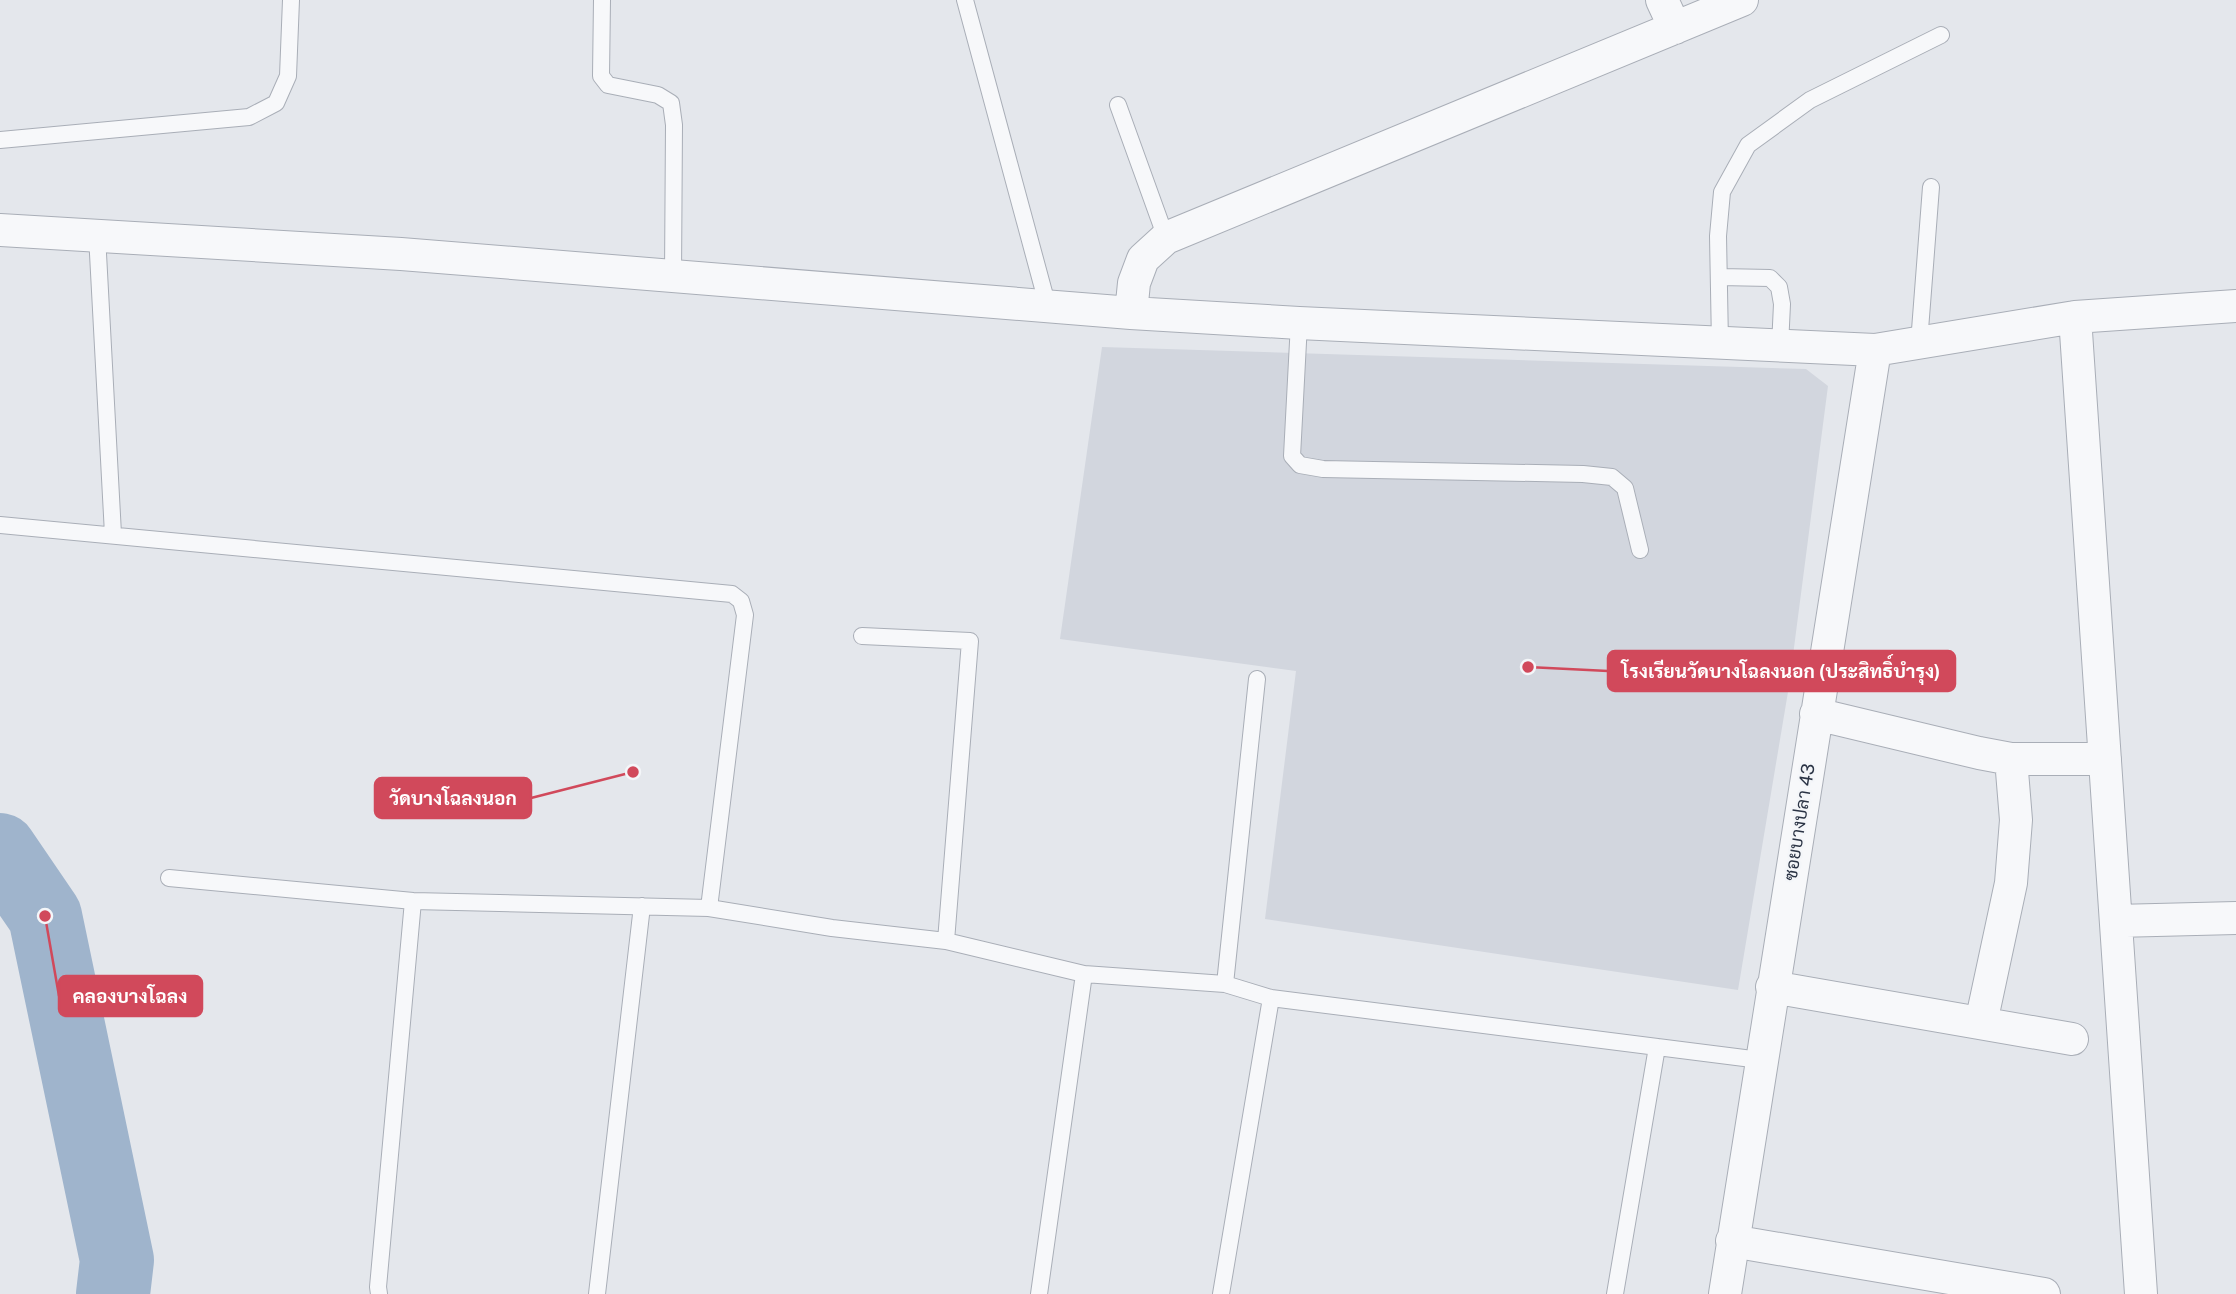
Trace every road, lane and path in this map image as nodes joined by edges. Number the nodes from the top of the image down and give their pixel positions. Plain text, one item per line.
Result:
1 (291, 0) edge
2 (602, 0) edge
3 (965, 0) edge
4 (1742, 0) edge
5 (1668, 14) edge
6 (1941, 35) dead end
7 (1118, 105) dead end
8 (0, 140) edge
9 (1931, 187) dead end
10 (0, 230) edge
11 (97, 236) junction
12 (1166, 237) junction
13 (673, 276) junction
14 (1720, 277) junction
15 (2236, 306) edge
16 (1048, 307) junction
17 (1131, 313) junction
18 (2075, 317) junction
19 (1299, 323) junction
20 (1720, 343) junction
21 (1919, 343) junction
22 (1780, 346) junction
23 (1875, 350) junction
24 (0, 524) edge
25 (113, 534) junction
26 (1640, 550) dead end
27 (862, 636) dead end
28 (1257, 679) dead end
29 (1816, 714) junction
30 (2011, 759) junction
31 (2105, 759) junction
32 (169, 878) dead end
33 (413, 901) junction
34 (642, 906) junction
35 (709, 908) junction
36 (2236, 918) edge
37 (2116, 921) junction
38 (946, 941) junction
39 (1084, 974) junction
40 (1224, 984) junction
41 (1772, 987) junction
42 (1271, 999) junction
43 (1981, 1023) junction
44 (2072, 1039) dead end
45 (1657, 1047) junction
46 (1760, 1060) junction
47 (1732, 1241) junction
48 (379, 1294) edge
49 (597, 1294) edge
50 (1039, 1294) edge
51 (1221, 1294) edge
52 (1615, 1294) edge
53 (1725, 1294) edge
54 (2044, 1294) edge
55 (2141, 1294) edge

1 - 8 lane
2 - 13 lane
3 - 16 lane
4 - 5 street
5 - 12 street
6 - 14 lane
7 - 12 lane
9 - 21 lane
10 - 11 street
11 - 13 street
11 - 25 lane
12 - 17 street
13 - 16 street
14 - 20 lane
14 - 22 lane
15 - 18 street
16 - 17 street
17 - 19 street
18 - 21 street
18 - 31 street
19 - 20 street
19 - 26 lane
20 - 22 street
21 - 23 street
22 - 23 street
23 - 29 street, ซอยบางปลา 43
24 - 25 lane
25 - 35 lane
27 - 38 lane
28 - 40 lane
29 - 30 street
29 - 41 street, ซอยบางปลา 43
30 - 31 street
30 - 43 street
31 - 37 street
32 - 33 lane
33 - 34 lane
33 - 48 lane
34 - 35 lane
34 - 49 lane
35 - 38 lane
36 - 37 street
37 - 55 street
38 - 39 lane
39 - 40 lane
39 - 50 lane
40 - 42 lane
41 - 43 street
41 - 46 street, ซอยบางปลา 43
42 - 45 lane
42 - 51 lane
43 - 44 street
45 - 46 lane
45 - 52 lane
46 - 47 street, ซอยบางปลา 43
47 - 53 street, ซอยบางปลา 43
47 - 54 street

